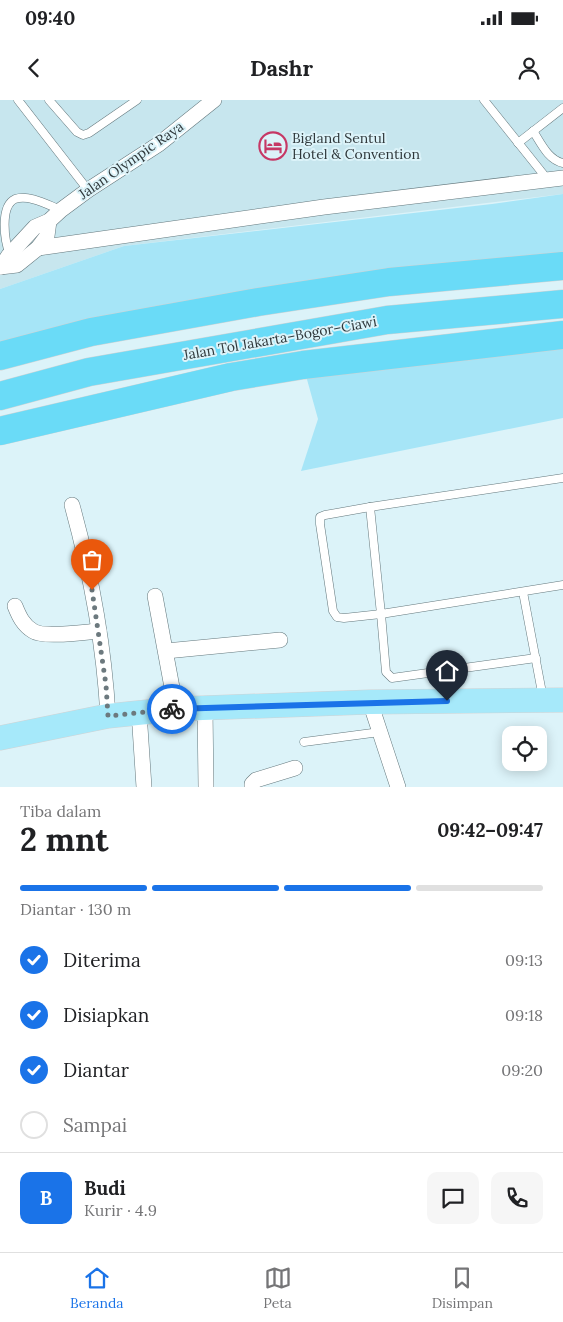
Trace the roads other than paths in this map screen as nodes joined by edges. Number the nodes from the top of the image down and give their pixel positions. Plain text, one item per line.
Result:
1 (18, 100) edge
2 (49, 100) edge
3 (137, 100) edge
4 (214, 100) edge
5 (484, 100) edge
6 (563, 108) edge
7 (533, 131) junction
8 (518, 143) junction
9 (563, 163) edge
10 (556, 179) edge
11 (88, 190) junction
12 (61, 210) junction
13 (49, 221) junction
14 (38, 248) junction
15 (7, 263) edge
16 (563, 266) edge
17 (563, 304) edge
18 (563, 335) edge
19 (0, 356) edge
20 (0, 396) edge
21 (0, 431) edge
22 (563, 478) edge
23 (72, 505) dead end
24 (370, 507) junction
25 (563, 585) edge
26 (523, 592) junction
27 (155, 596) dead end
28 (15, 606) dead end
29 (381, 614) junction
30 (99, 631) junction
31 (280, 640) dead end
32 (166, 652) junction
33 (536, 658) junction
34 (553, 700) edge
35 (370, 702) junction
36 (205, 708) junction
37 (176, 709) junction
38 (140, 712) junction
39 (108, 716) junction
40 (380, 732) junction
41 (0, 738) edge
42 (304, 742) dead end
43 (295, 768) dead end
44 (144, 787) edge
45 (206, 787) edge
46 (252, 787) edge
47 (398, 787) edge

1 - 11 lane
2 - 3 lane
4 - 11 street, Jalan Olympic Raya
5 - 8 lane
6 - 7 lane
7 - 8 lane
7 - 9 lane
8 - 10 lane
10 - 14 street
11 - 12 street, Jalan Olympic Raya
12 - 13 street, Jalan Olympic Raya
12 - 15 lane
13 - 14 street, Jalan Olympic Raya
13 - 15 street, Jalan Olympic Raya
14 - 15 street, Jalan Olympic Raya
16 - 19 highway
17 - 20 highway, Jalan Tol Jakarta–Bogor–Ciawi
18 - 21 highway
22 - 24 lane
23 - 30 street
24 - 29 lane
24 - 29 lane
25 - 26 lane
26 - 29 lane
26 - 33 lane
27 - 32 street
28 - 30 street
29 - 33 lane
30 - 39 street
31 - 32 street
32 - 37 street
33 - 34 lane
34 - 35 main road
35 - 36 main road
35 - 40 street
36 - 37 main road
36 - 45 street
37 - 38 main road
38 - 39 main road
38 - 44 street
39 - 41 main road
40 - 42 lane
40 - 47 street
43 - 46 street

